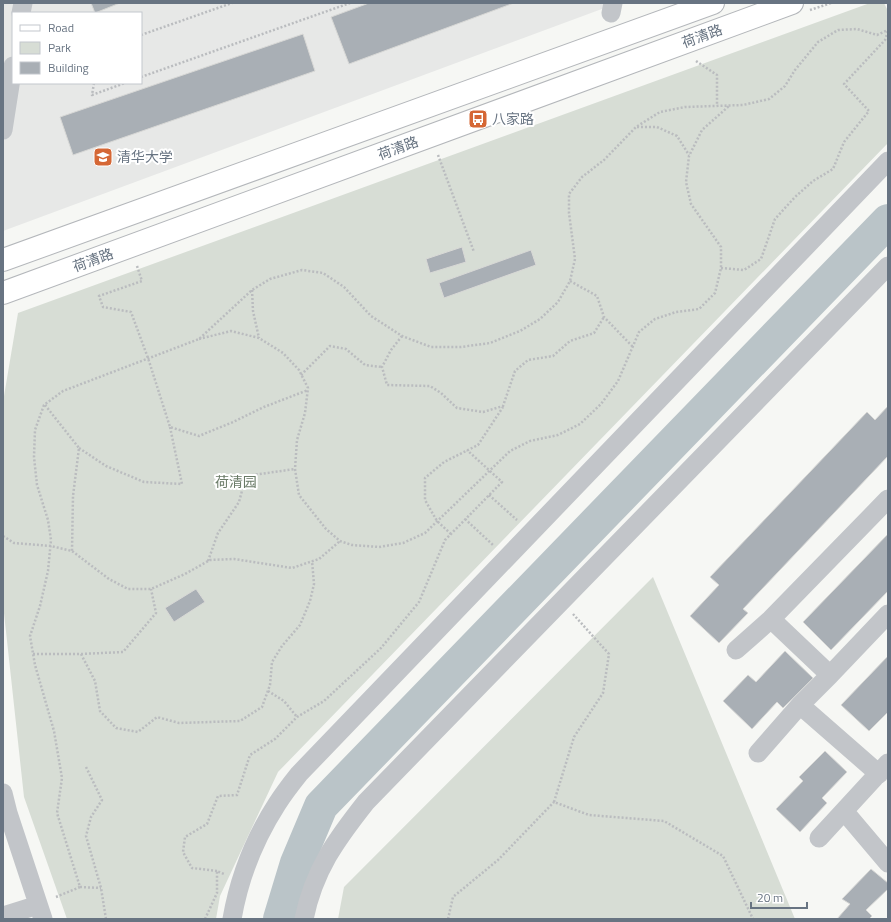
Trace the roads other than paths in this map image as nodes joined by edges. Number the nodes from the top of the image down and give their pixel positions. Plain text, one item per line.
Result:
1 (713, 3) edge
2 (792, 3) edge
3 (12, 72) edge
4 (3, 130) edge
5 (888, 161) edge
6 (3, 260) edge
7 (888, 266) edge
8 (3, 293) edge
9 (888, 500) edge
10 (888, 614) edge
11 (771, 619) junction
12 (736, 650) dead end
13 (830, 675) junction
14 (800, 705) junction
15 (758, 754) dead end
16 (883, 768) edge
17 (3, 793) edge
18 (844, 811) junction
19 (819, 838) dead end
20 (888, 863) edge
21 (40, 912) edge
22 (3, 916) edge
23 (232, 919) edge
24 (304, 919) edge

1 - 6 main road, 荷清路
2 - 8 main road, 荷清路
3 - 4 street
5 - 23 street
7 - 24 street
9 - 11 street
10 - 13 street
11 - 12 street
11 - 13 street
13 - 14 street
14 - 15 street
14 - 16 street
16 - 18 street
17 - 21 street
18 - 19 street
18 - 20 street
21 - 22 street

